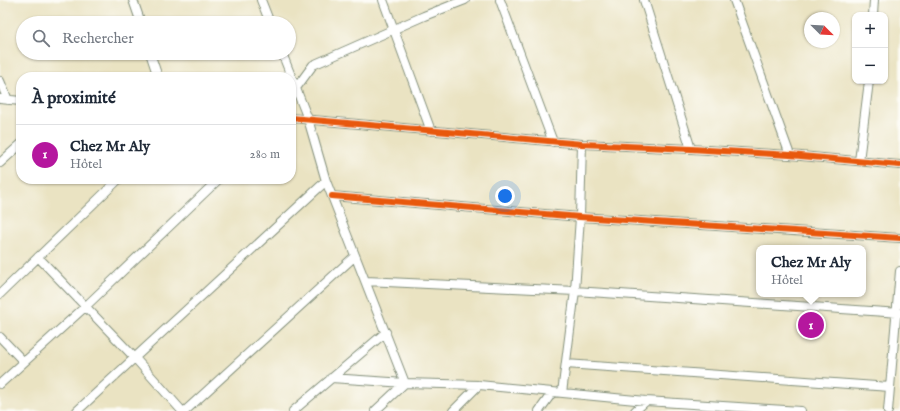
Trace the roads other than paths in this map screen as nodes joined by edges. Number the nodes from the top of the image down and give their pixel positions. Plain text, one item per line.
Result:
1 (133, 0) edge
2 (260, 0) edge
3 (383, 0) edge
4 (465, 0) edge
5 (500, 0) edge
6 (644, 0) edge
7 (734, 0) edge
8 (874, 0) edge
9 (873, 12) edge
10 (139, 16) edge
11 (267, 16) edge
12 (394, 30) junction
13 (152, 60) edge
14 (284, 60) edge
15 (156, 72) edge
16 (287, 72) edge
17 (0, 81) edge
18 (869, 84) edge
19 (296, 88) edge
20 (296, 97) edge
21 (4, 100) edge
22 (16, 101) edge
23 (296, 118) edge
24 (308, 119) junction
25 (431, 131) junction
26 (554, 142) junction
27 (582, 144) junction
28 (16, 149) edge
29 (691, 149) junction
30 (790, 155) junction
31 (859, 161) junction
32 (0, 163) edge
33 (900, 165) edge
34 (326, 181) junction
35 (114, 184) edge
36 (214, 184) edge
37 (332, 196) junction
38 (580, 217) junction
39 (900, 238) edge
40 (355, 256) junction
41 (38, 257) junction
42 (900, 271) edge
43 (366, 281) junction
44 (575, 291) junction
45 (0, 294) edge
46 (86, 306) junction
47 (898, 313) edge
48 (386, 332) junction
49 (0, 337) edge
50 (134, 357) junction
51 (24, 362) junction
52 (566, 364) junction
53 (331, 378) junction
54 (405, 383) junction
55 (0, 384) edge
56 (479, 385) junction
57 (890, 387) junction
58 (552, 393) junction
59 (562, 394) junction
60 (646, 401) junction
61 (77, 411) edge
62 (182, 411) edge
63 (185, 411) edge
64 (293, 411) edge
65 (375, 411) edge
66 (453, 411) edge
67 (539, 411) edge
68 (635, 411) edge
69 (801, 411) edge
70 (888, 411) edge

1 - 10 street
2 - 11 street
3 - 12 street
4 - 12 street
5 - 26 street
6 - 29 street
7 - 30 street
8 - 9 street
12 - 19 street
12 - 25 street
13 - 15 street
14 - 16 street
17 - 21 street
18 - 31 street
20 - 24 street
21 - 22 street
23 - 24 street
24 - 25 street
24 - 34 street
25 - 26 street
26 - 27 street
27 - 29 street
27 - 38 street
28 - 32 street
29 - 30 street
30 - 31 street
31 - 33 street
34 - 37 street
34 - 50 street
35 - 41 street
36 - 46 street
37 - 38 street
37 - 40 street
38 - 39 street
38 - 44 street
40 - 43 street
40 - 63 street
41 - 45 street
41 - 46 street
42 - 47 street
43 - 44 street
43 - 48 street
44 - 47 street
44 - 52 street
46 - 50 street
46 - 51 street
47 - 57 street
48 - 53 street
48 - 54 street
49 - 51 street
50 - 61 street
50 - 62 street
51 - 55 street
52 - 57 street
52 - 59 street
53 - 54 street
53 - 64 street
54 - 56 street
54 - 65 street
56 - 58 street
56 - 66 street
57 - 70 street
58 - 59 street
58 - 67 street
59 - 60 street
60 - 68 street
60 - 69 street

